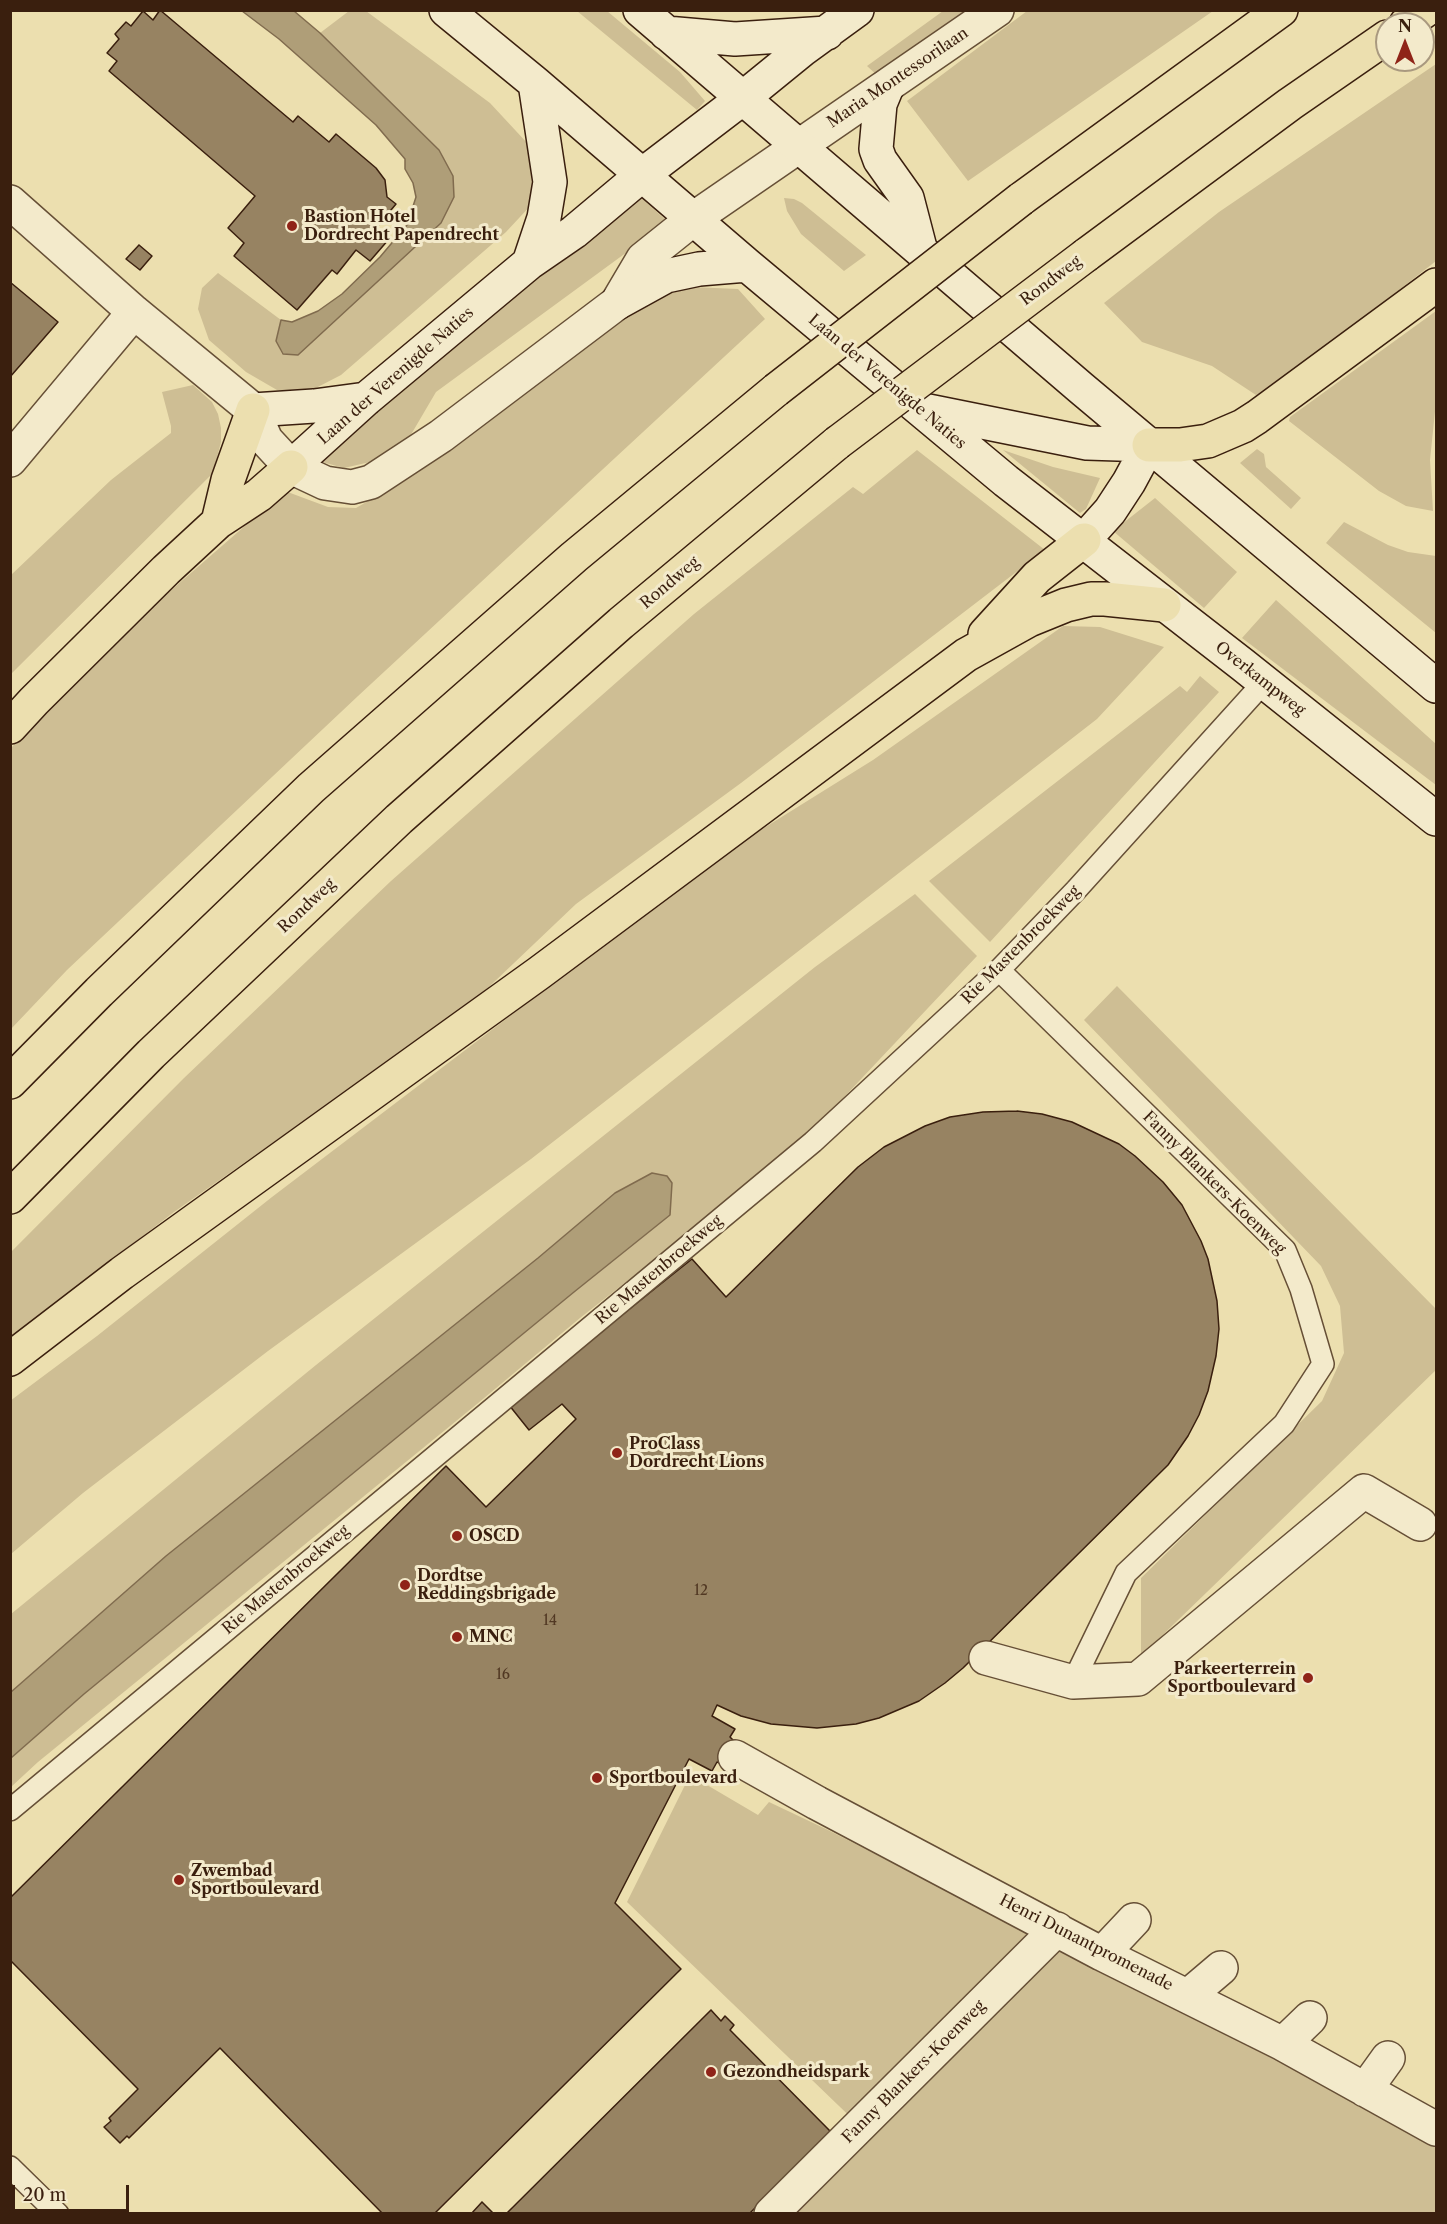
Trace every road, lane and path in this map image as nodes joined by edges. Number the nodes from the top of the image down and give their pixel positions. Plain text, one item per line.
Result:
1 (446, 10) edge
2 (640, 10) edge
3 (856, 10) edge
4 (997, 10) edge
5 (1281, 10) edge
6 (666, 33) junction
7 (827, 33) junction
8 (1375, 45) edge
9 (535, 83) junction
10 (887, 87) junction
11 (743, 98) junction
12 (800, 147) junction
13 (642, 175) junction
14 (10, 202) edge
15 (693, 219) junction
16 (920, 248) junction
17 (529, 263) junction
18 (747, 265) junction
19 (1437, 285) edge
20 (617, 303) junction
21 (134, 312) junction
22 (366, 399) junction
23 (253, 410) junction
24 (921, 410) junction
25 (1149, 445) junction
26 (10, 460) edge
27 (291, 467) junction
28 (218, 522) junction
29 (1084, 540) junction
30 (1164, 605) junction
31 (966, 655) junction
32 (1264, 682) junction
33 (1437, 686) edge
34 (10, 727) edge
35 (1437, 819) edge
36 (999, 970) junction
37 (10, 1082) edge
38 (10, 1197) edge
39 (10, 1359) edge
40 (1420, 1524) dead end
41 (986, 1658) dead end
42 (1073, 1682) junction
43 (735, 1757) dead end
44 (10, 1810) edge
45 (1134, 1920) dead end
46 (1057, 1929) junction
47 (1102, 1954) junction
48 (1221, 1968) dead end
49 (1188, 1996) junction
50 (1310, 2018) dead end
51 (1283, 2044) junction
52 (1388, 2058) dead end
53 (1365, 2090) junction
54 (1437, 2129) edge
55 (10, 2167) edge
56 (58, 2214) edge
57 (771, 2214) edge

1 - 9 street, Laan der Verenigde Naties
2 - 6 street
3 - 7 street
4 - 10 street, Maria Montessorilaan
5 - 37 highway, bridge
6 - 7 street
6 - 11 street
7 - 11 street
8 - 38 highway, Rondweg, bridge
9 - 13 street, Laan der Verenigde Naties
9 - 17 street
10 - 12 street, Maria Montessorilaan
10 - 16 street
11 - 12 street
11 - 13 street, Laan der Verenigde Naties
12 - 15 street
12 - 16 street
13 - 15 street, Laan der Verenigde Naties
13 - 17 street, Laan der Verenigde Naties
14 - 21 street
15 - 18 street, Laan der Verenigde Naties
15 - 20 street
16 - 25 street
17 - 22 street, Laan der Verenigde Naties
18 - 20 street
18 - 24 street, Laan der Verenigde Naties
19 - 25 highway
20 - 27 street
21 - 23 street
21 - 26 street
22 - 23 street
22 - 27 street, Laan der Verenigde Naties
23 - 27 street
23 - 28 highway
24 - 25 street
24 - 29 street, Laan der Verenigde Naties
25 - 29 street
25 - 33 street
27 - 28 highway
28 - 34 highway
29 - 30 street, Overkampweg
29 - 31 highway
30 - 31 highway
30 - 32 street, Overkampweg
31 - 39 highway
32 - 35 street, Overkampweg
32 - 36 lane, Rie Mastenbroekweg
36 - 42 lane, Fanny Blankers-Koenweg
36 - 44 lane, Rie Mastenbroekweg
40 - 42 street
41 - 42 street
43 - 46 street, Henri Dunantpromenade
45 - 47 street
46 - 47 street, Henri Dunantpromenade
46 - 57 street, Fanny Blankers-Koenweg
47 - 49 street, Henri Dunantpromenade
48 - 49 street
49 - 51 street, Henri Dunantpromenade
50 - 51 street
51 - 53 street, Henri Dunantpromenade
52 - 53 street
53 - 54 street, Henri Dunantpromenade
55 - 56 lane

